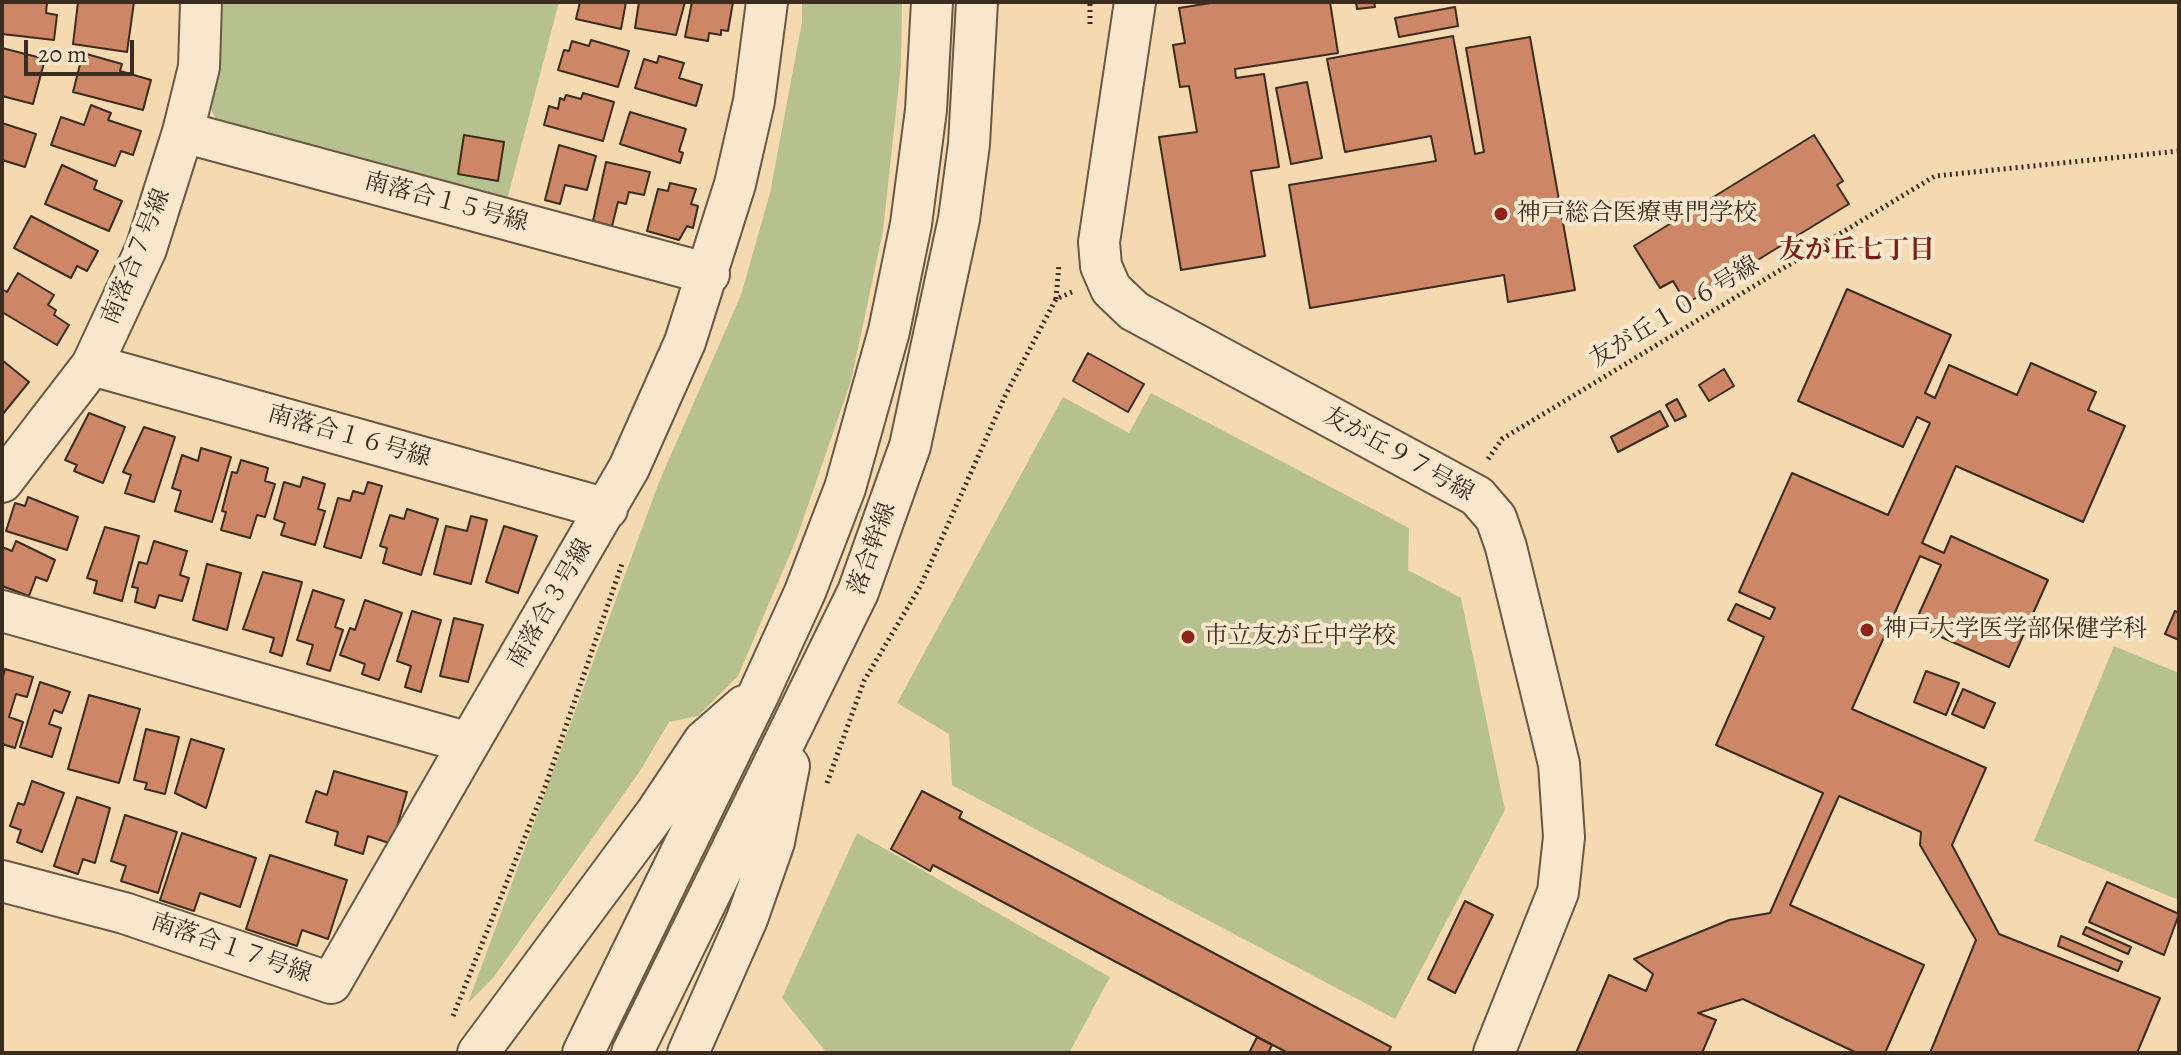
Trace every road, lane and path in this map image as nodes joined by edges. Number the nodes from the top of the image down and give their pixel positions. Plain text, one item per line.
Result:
1 (201, 2) edge
2 (767, 2) edge
3 (932, 2) edge
4 (977, 2) edge
5 (1135, 2) edge
6 (183, 132) junction
7 (2179, 151) edge
8 (709, 274) junction
9 (1078, 290) dead end
10 (92, 365) junction
11 (1481, 470) dead end
12 (2, 482) edge
13 (607, 509) junction
14 (626, 551) dead end
15 (2, 611) edge
16 (759, 693) junction
17 (793, 730) junction
18 (469, 743) junction
19 (826, 787) dead end
20 (2, 881) edge
21 (448, 1027) dead end
22 (478, 1053) edge
23 (583, 1053) edge
24 (632, 1053) edge
25 (688, 1053) edge
26 (1494, 1053) edge

1 - 6 street, 南落合７号線
2 - 8 street, 南落合３号線
3 - 16 street, 落合幹線
4 - 17 street, 落合幹線
5 - 26 street, 友が丘９７号線
6 - 8 street, 南落合１５号線
6 - 10 street, 南落合７号線
7 - 11 path, 友が丘１０６号線
8 - 13 street, 南落合３号線
9 - 19 path
10 - 12 street, 南落合７号線
10 - 13 street, 南落合１６号線
13 - 18 street, 南落合３号線
14 - 21 path
15 - 18 street
16 - 22 street
16 - 23 street, 落合幹線
17 - 24 street, 落合幹線
17 - 25 street
18 - 20 street, 南落合１７号線

